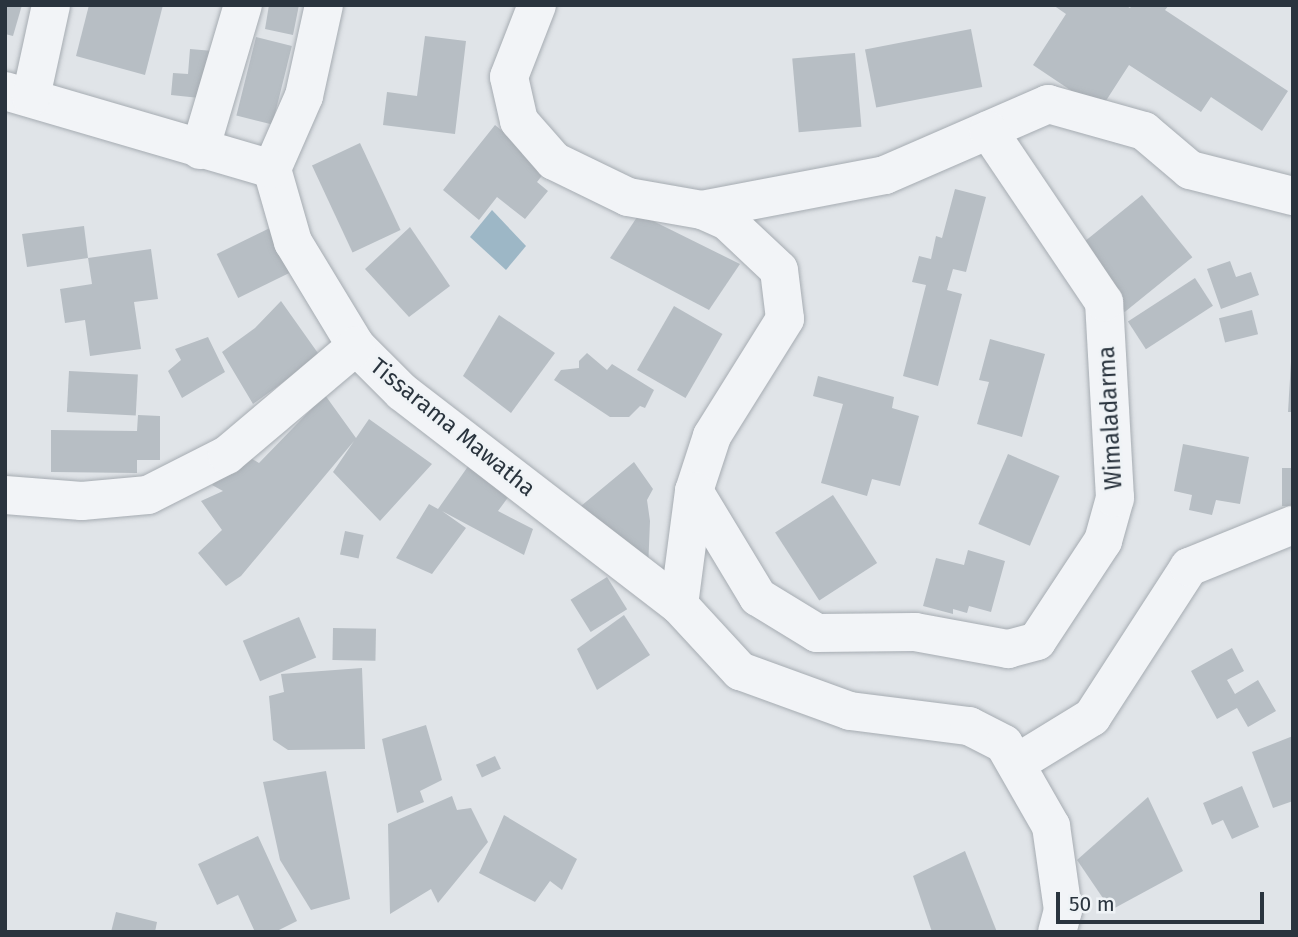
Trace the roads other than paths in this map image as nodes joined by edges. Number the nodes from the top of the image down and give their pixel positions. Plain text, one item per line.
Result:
1 (51, 5) edge
2 (243, 5) edge
3 (324, 5) edge
4 (537, 5) edge
5 (18, 94) edge
6 (988, 130) junction
7 (200, 150) junction
8 (272, 169) junction
9 (1293, 197) edge
10 (702, 210) junction
11 (356, 346) junction
12 (694, 491) junction
13 (5, 495) edge
14 (1293, 526) edge
15 (679, 605) junction
16 (1017, 763) junction
17 (1057, 932) edge

1 - 5 street
2 - 7 street
3 - 8 street
4 - 10 street
5 - 7 street
6 - 9 street
6 - 10 street
6 - 12 street, Wimaladarma
7 - 8 street
8 - 11 street, Tissarama Mawatha
10 - 12 street
11 - 13 street
11 - 15 street, Tissarama Mawatha
12 - 15 street
14 - 16 street
15 - 16 street, Tissarama Mawatha
16 - 17 street, Tissarama Mawatha

